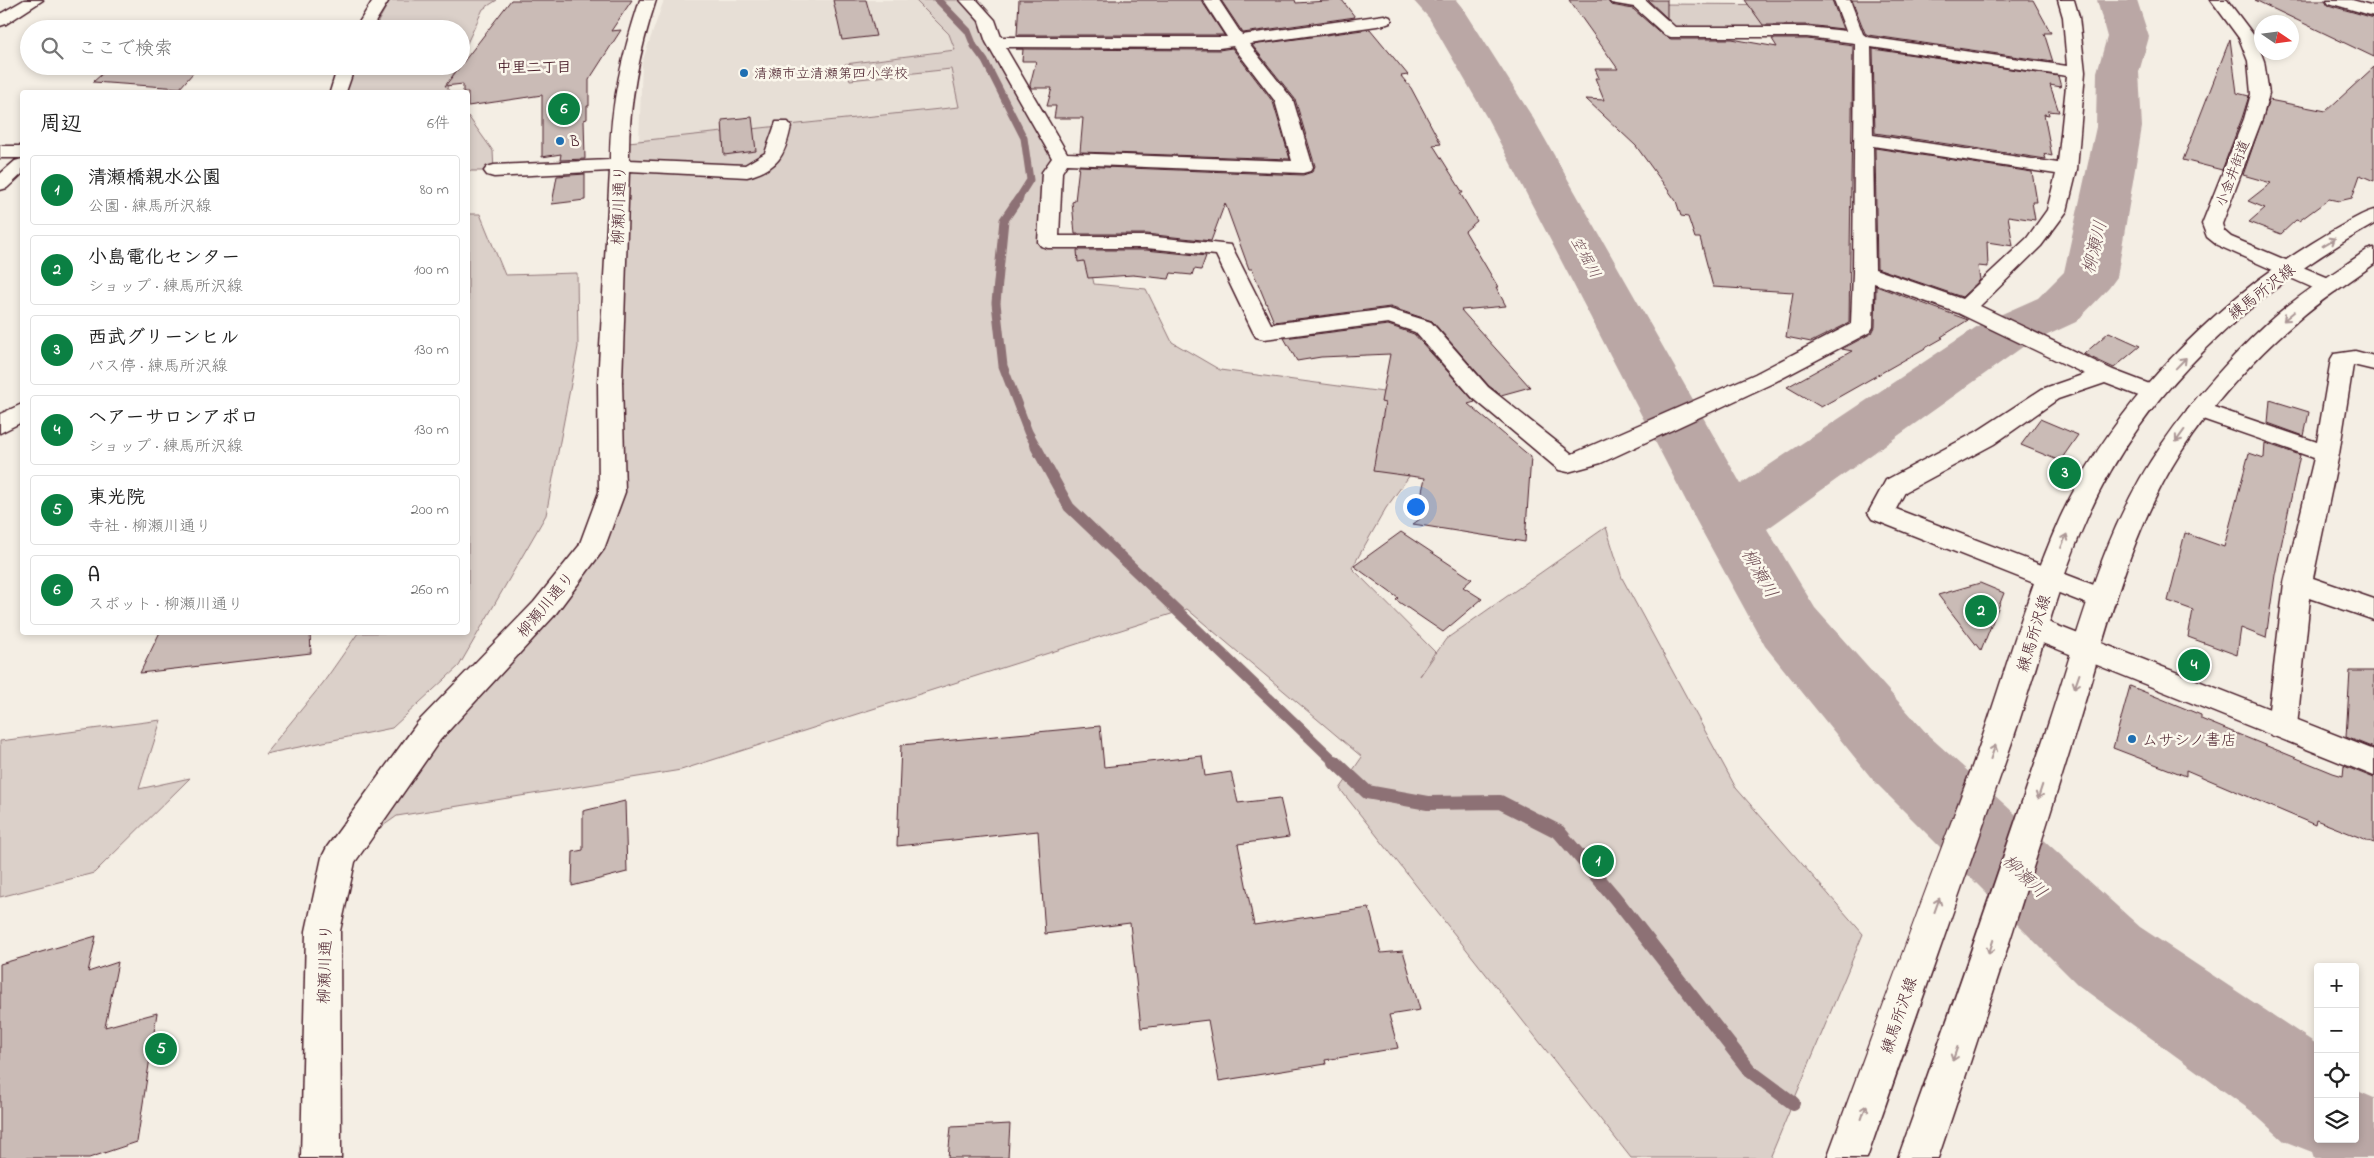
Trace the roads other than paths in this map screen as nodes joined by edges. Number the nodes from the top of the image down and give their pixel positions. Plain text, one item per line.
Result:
1 (36, 0) edge
2 (381, 0) edge
3 (648, 0) edge
4 (968, 0) edge
5 (1210, 0) edge
6 (1617, 0) edge
7 (1842, 0) edge
8 (2066, 0) edge
9 (2219, 0) edge
10 (2335, 0) edge
11 (2374, 11) edge
12 (369, 20) edge
13 (1384, 20) dead end
14 (0, 21) edge
15 (1860, 39) junction
16 (1237, 40) junction
17 (994, 42) junction
18 (2076, 72) junction
19 (344, 75) edge
20 (339, 90) edge
21 (782, 126) dead end
22 (1864, 139) junction
23 (0, 152) edge
24 (20, 152) edge
25 (1061, 158) junction
26 (620, 165) junction
27 (20, 167) edge
28 (494, 170) dead end
29 (2067, 170) junction
30 (0, 184) edge
31 (2374, 216) edge
32 (2374, 254) edge
33 (2288, 269) junction
34 (1864, 272) junction
35 (2328, 286) junction
36 (1975, 312) junction
37 (2374, 363) edge
38 (2105, 375) junction
39 (2152, 393) junction
40 (2199, 410) junction
41 (20, 413) edge
42 (0, 425) edge
43 (2327, 454) junction
44 (2050, 579) junction
45 (2298, 583) junction
46 (2102, 599) junction
47 (2374, 610) edge
48 (2035, 628) junction
49 (2088, 648) junction
50 (2282, 726) junction
51 (2374, 763) edge
52 (322, 1158) edge
53 (1847, 1158) edge
54 (1918, 1158) edge

1 - 14 street
2 - 12 street
3 - 26 street, 柳瀬川通り
4 - 17 street
5 - 16 street
6 - 15 street
7 - 15 street
8 - 18 street
9 - 33 street, 小金井街道
10 - 11 street
13 - 16 street
15 - 18 street
15 - 22 street
16 - 17 street
16 - 25 street
17 - 25 street
18 - 29 street
19 - 20 street
21 - 26 street
22 - 29 street
22 - 34 street
23 - 24 street
25 - 34 street
26 - 28 street
26 - 52 street, 柳瀬川通り
27 - 30 street
29 - 36 street
33 -> 31 street, 練馬所沢線
32 - 35 street
33 - 35 street, 小金井街道
39 -> 33 street, 練馬所沢線
34 - 36 street
35 -> 40 street
36 - 38 street
37 - 43 street
38 - 39 street
38 - 44 street
44 -> 39 street, 練馬所沢線
40 - 43 street
40 -> 46 street
41 - 42 street
43 - 45 street
44 - 46 street
44 - 48 street, 練馬所沢線
45 - 47 street
45 - 50 street
46 - 49 street
48 - 49 street
53 -> 48 street, 練馬所沢線
49 - 50 street
49 -> 54 street
50 - 51 street

